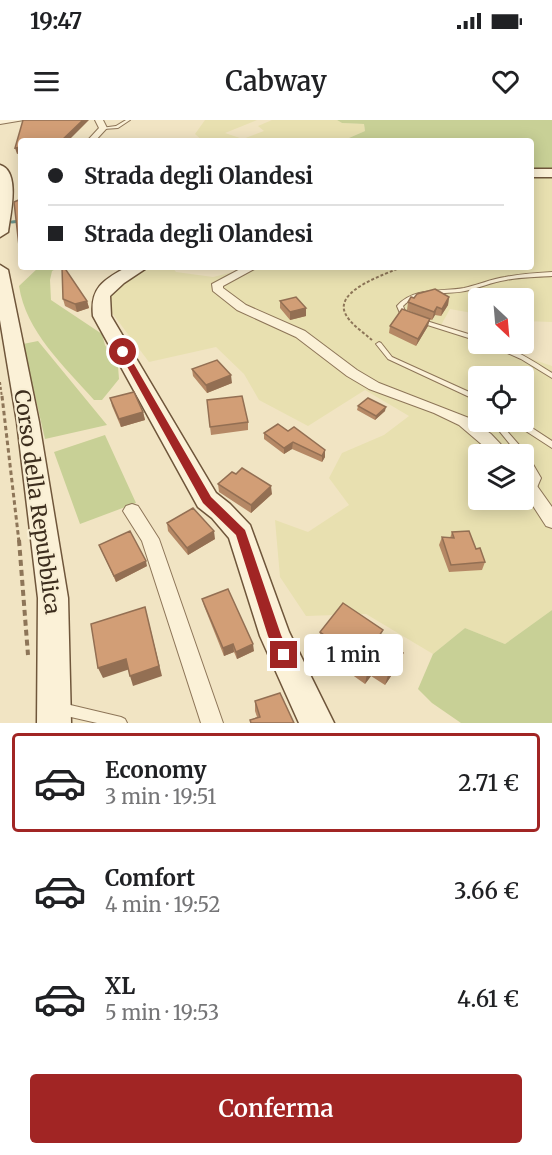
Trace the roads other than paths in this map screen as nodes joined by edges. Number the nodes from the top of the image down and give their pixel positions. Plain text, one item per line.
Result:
1 (20, 120) edge
2 (99, 120) edge
3 (128, 120) edge
4 (0, 122) edge
5 (103, 128) junction
6 (94, 138) edge
7 (0, 169) edge
8 (534, 173) edge
9 (552, 173) edge
10 (1, 228) edge
11 (134, 270) edge
12 (246, 270) edge
13 (552, 274) edge
14 (1, 278) edge
15 (468, 336) edge
16 (379, 344) road end
17 (514, 354) edge
18 (552, 376) edge
19 (468, 394) edge
20 (503, 432) edge
21 (533, 432) edge
22 (491, 444) edge
23 (514, 444) edge
24 (552, 445) edge
25 (534, 494) edge
26 (132, 511) dead end
27 (552, 521) edge
28 (54, 715) edge
29 (122, 723) edge
30 (212, 723) edge
31 (317, 723) edge

1 - 4 street
2 - 5 street
3 - 5 lane
5 - 6 street
7 - 10 main road
8 - 9 main road
11 - 31 main road
12 - 22 street
13 - 15 lane
14 - 28 main road, Corso della Repubblica
16 - 19 lane
17 - 18 lane
20 - 23 lane
21 - 24 lane
25 - 27 street
26 - 30 street
28 - 29 lane

